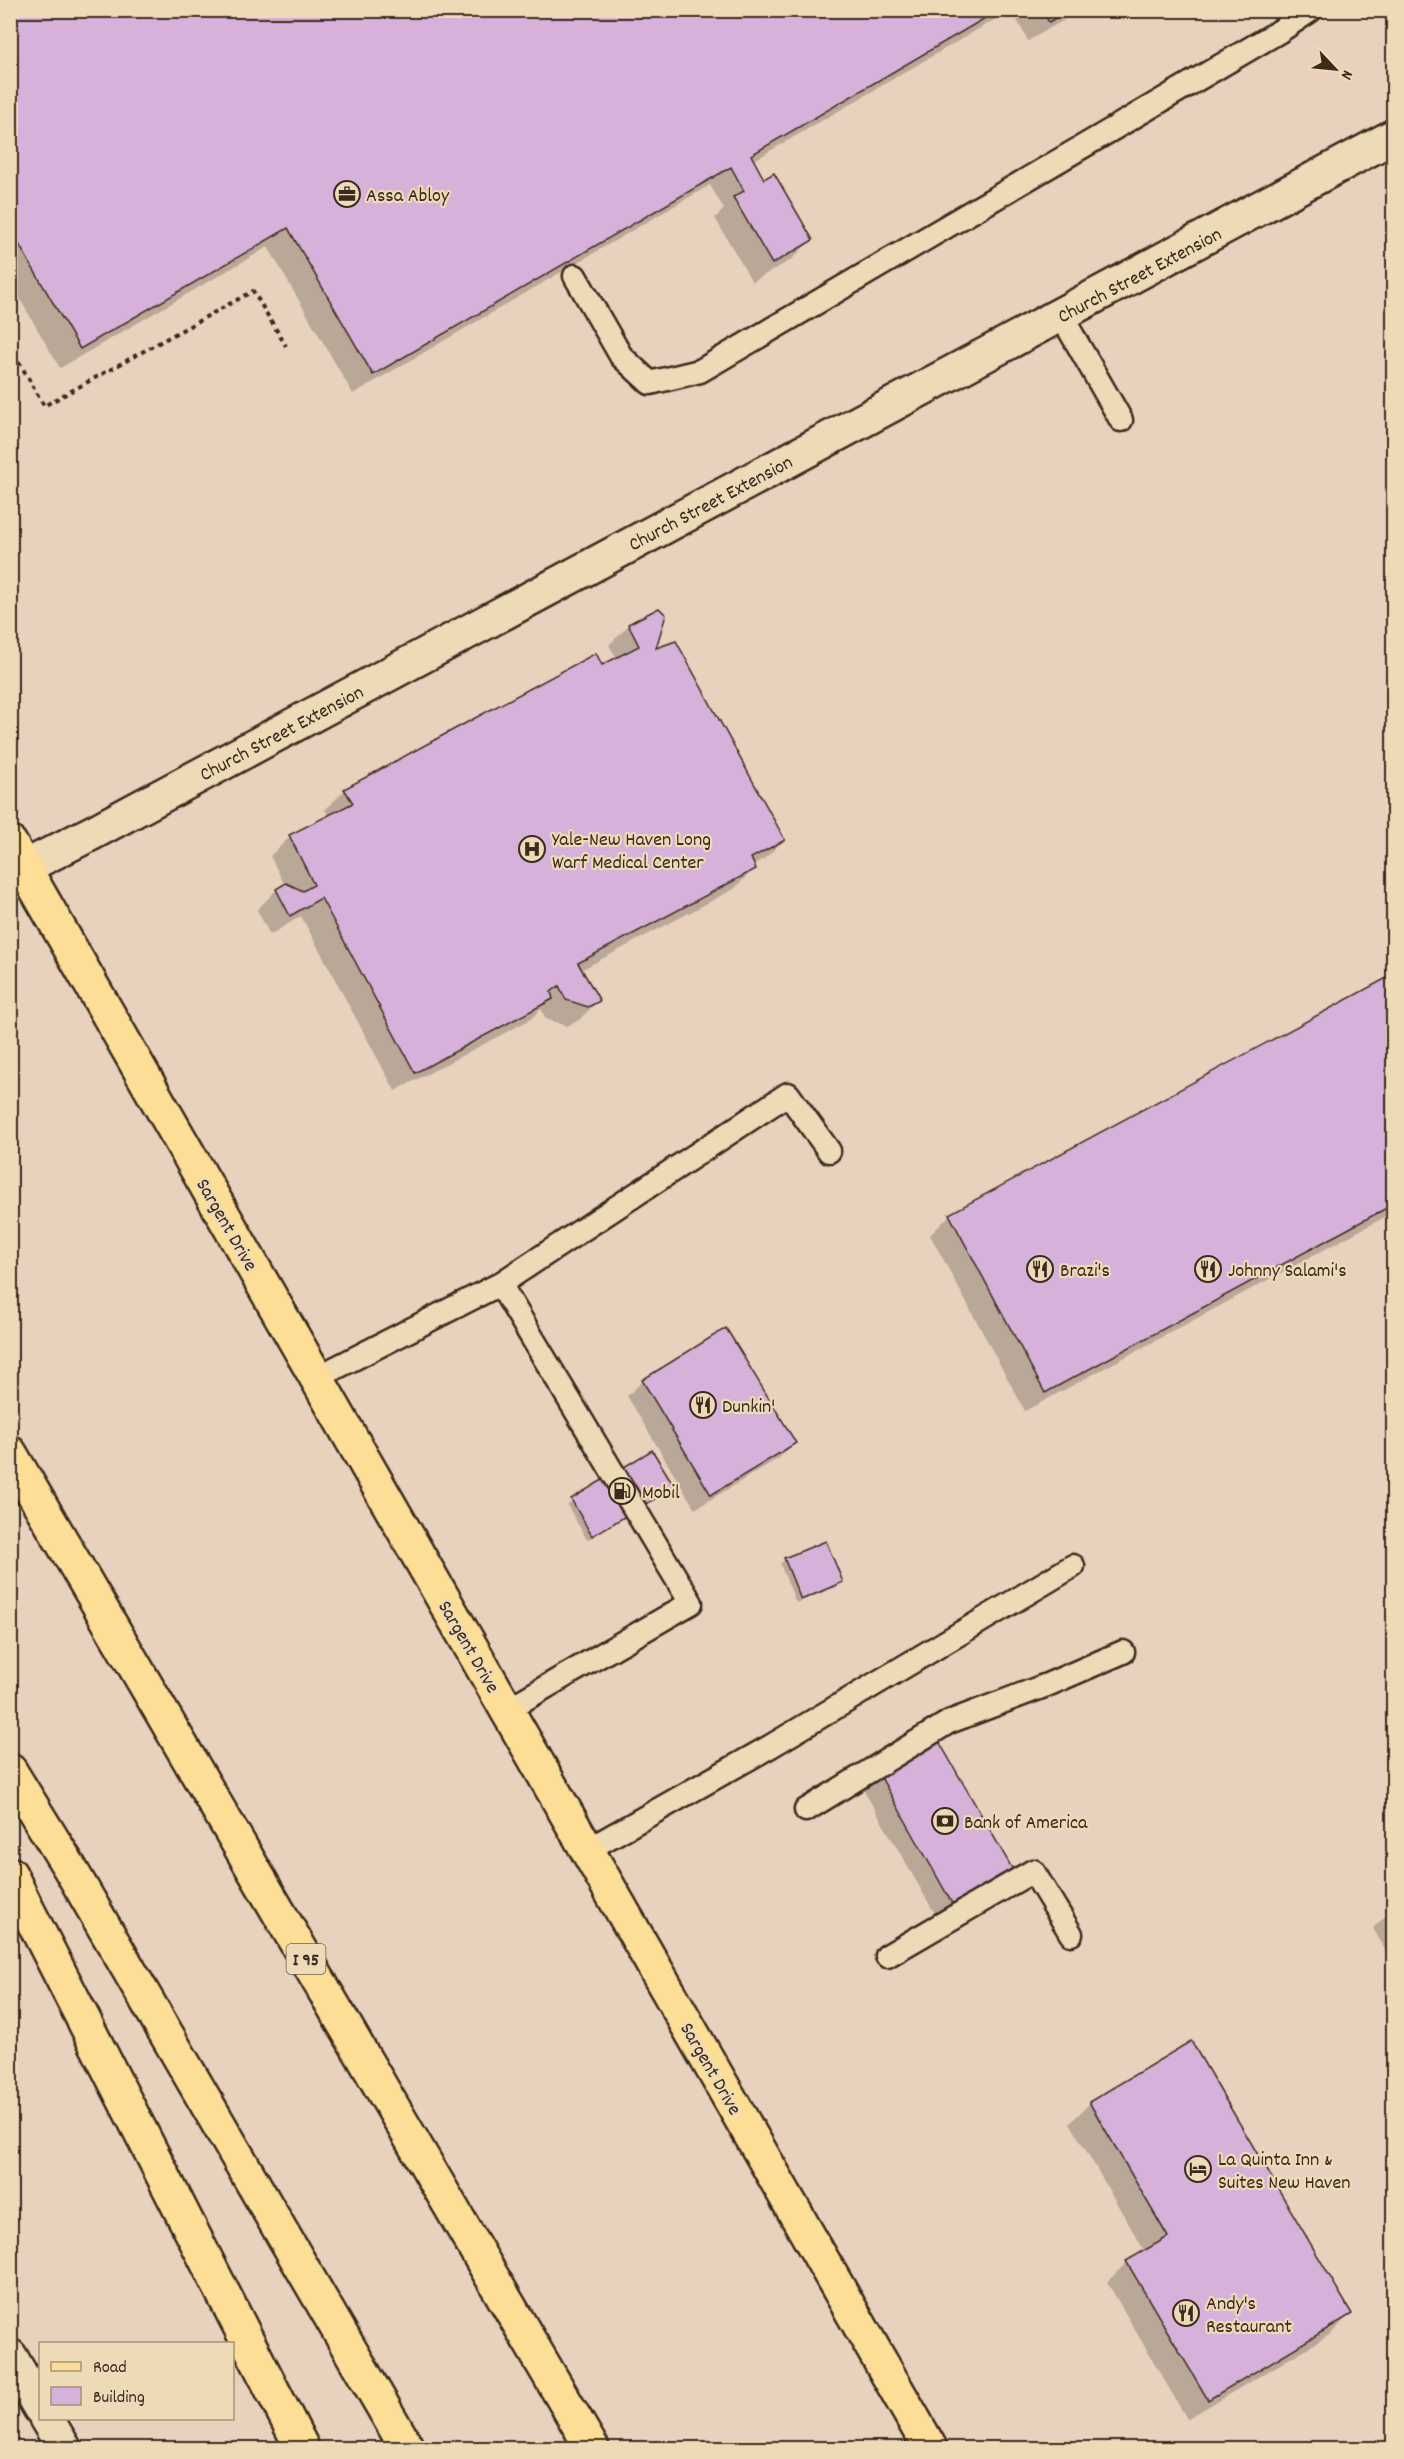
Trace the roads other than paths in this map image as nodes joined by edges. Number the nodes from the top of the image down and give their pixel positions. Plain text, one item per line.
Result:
1 (1311, 10) edge
2 (1394, 136) edge
3 (575, 276) dead end
4 (1061, 315) junction
5 (1121, 420) dead end
6 (18, 855) edge
7 (829, 1151) dead end
8 (500, 1284) junction
9 (316, 1378) junction
10 (14, 1456) edge
11 (1072, 1566) dead end
12 (1123, 1652) dead end
13 (506, 1710) junction
14 (10, 1771) edge
15 (806, 1810) dead end
16 (587, 1850) junction
17 (10, 1874) edge
18 (1071, 1934) dead end
19 (887, 1956) dead end
20 (10, 2356) edge
21 (39, 2406) edge
22 (47, 2420) edge
23 (64, 2448) edge
24 (302, 2448) edge
25 (407, 2448) edge
26 (592, 2448) edge
27 (930, 2448) edge

1 - 3 lane
2 - 4 main road, Church Street Extension
4 - 5 lane
4 - 6 main road, Church Street Extension
6 - 9 main road, Sargent Drive
7 - 8 lane
8 - 9 lane
8 - 13 lane
9 - 13 main road, Sargent Drive
10 - 26 main road, I 95
11 - 16 lane
12 - 15 lane
13 - 16 main road, Sargent Drive
14 - 25 main road
16 - 27 main road, Sargent Drive
17 - 24 main road
18 - 19 lane
20 - 21 main road
22 - 23 main road

